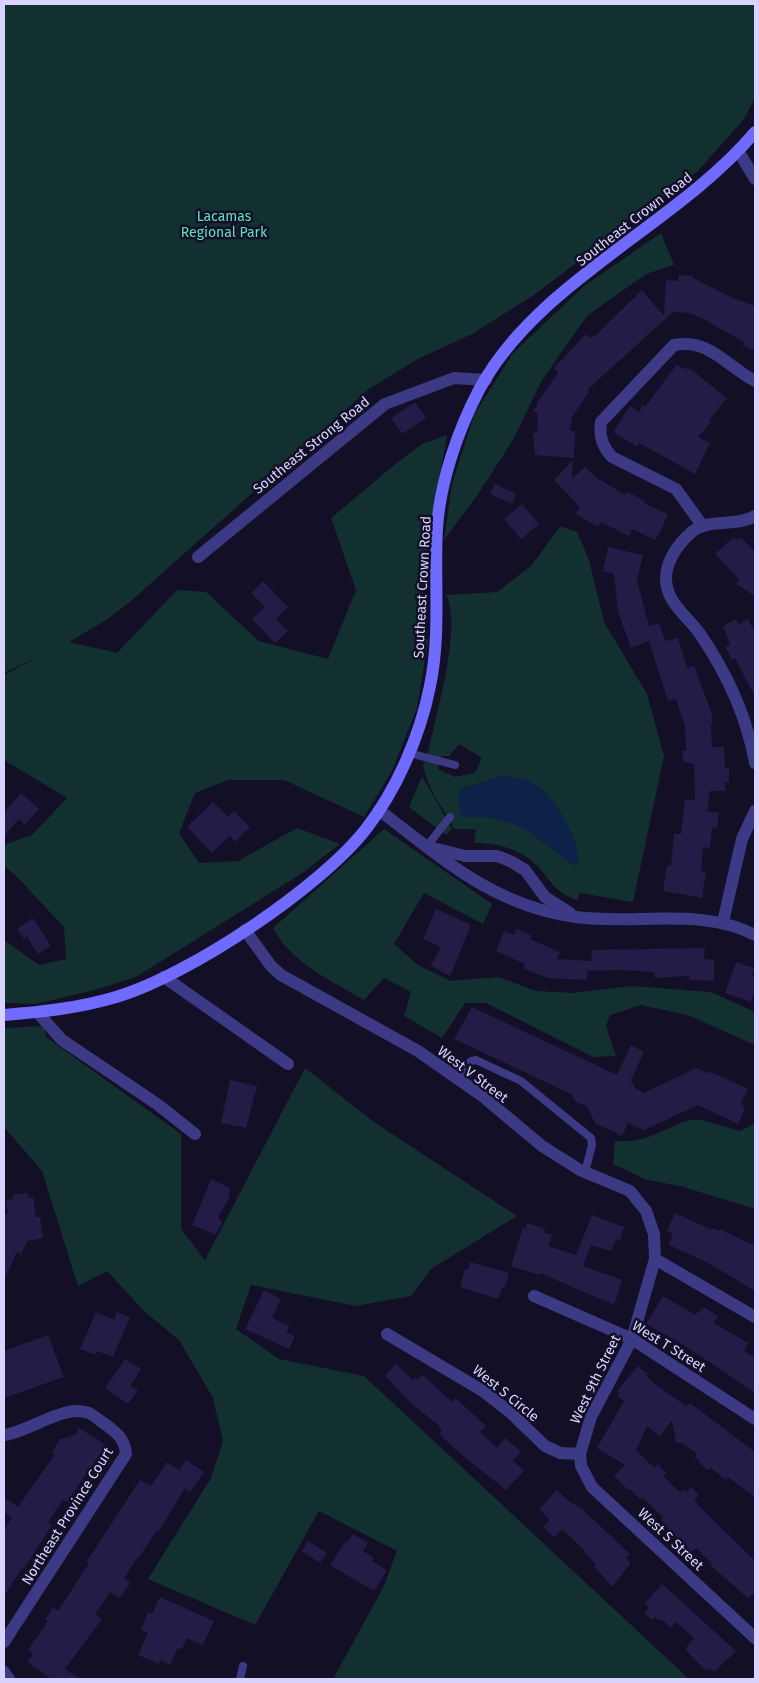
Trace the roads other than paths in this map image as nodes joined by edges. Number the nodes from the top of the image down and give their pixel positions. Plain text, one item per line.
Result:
1 (755, 132) edge
2 (739, 152) junction
3 (755, 178) edge
4 (486, 380) junction
5 (755, 381) edge
6 (755, 516) edge
7 (702, 526) junction
8 (198, 557) dead end
9 (409, 753) junction
10 (755, 763) edge
11 (455, 765) dead end
12 (379, 810) junction
13 (755, 811) edge
14 (450, 817) dead end
15 (427, 846) junction
16 (576, 917) junction
17 (723, 922) junction
18 (245, 930) junction
19 (755, 935) edge
20 (164, 977) junction
21 (38, 1013) junction
22 (4, 1014) edge
23 (288, 1064) dead end
24 (456, 1077) junction
25 (195, 1134) dead end
26 (585, 1172) junction
27 (655, 1259) junction
28 (534, 1296) dead end
29 (755, 1317) edge
30 (387, 1334) dead end
31 (632, 1339) junction
32 (755, 1419) edge
33 (4, 1435) edge
34 (580, 1454) junction
35 (755, 1638) edge
36 (4, 1642) edge
37 (243, 1666) dead end
38 (4, 1672) edge
39 (9, 1679) edge
40 (240, 1679) edge

1 - 2 street, Southeast Crown Road
2 - 3 street
2 - 4 street, Southeast Crown Road
4 - 8 street, Southeast Strong Road
4 - 9 street, Southeast Crown Road
5 - 7 street
6 - 7 street
7 - 10 street
9 - 11 lane
9 - 12 street, Southeast Crown Road
12 - 15 street
12 - 18 street, Southeast Crown Road
13 - 17 street
14 - 15 lane
15 - 16 street
15 - 16 street
16 - 17 street
17 - 19 street
18 - 20 street, Southeast Crown Road
18 - 24 street, West V Street
20 - 21 street, Southeast Crown Road
20 - 23 street
21 - 22 street, Southeast Crown Road
21 - 25 street
24 - 26 street, West V Street
24 - 26 lane
26 - 27 street, West V Street
27 - 29 street
27 - 31 street, West 9th Street
28 - 31 street, West T Street
30 - 34 street, West S Circle
31 - 32 street, West T Street
31 - 34 street, West 9th Street
33 - 36 street, Northeast Province Court
34 - 35 street, West S Street
37 - 40 lane
38 - 39 street

